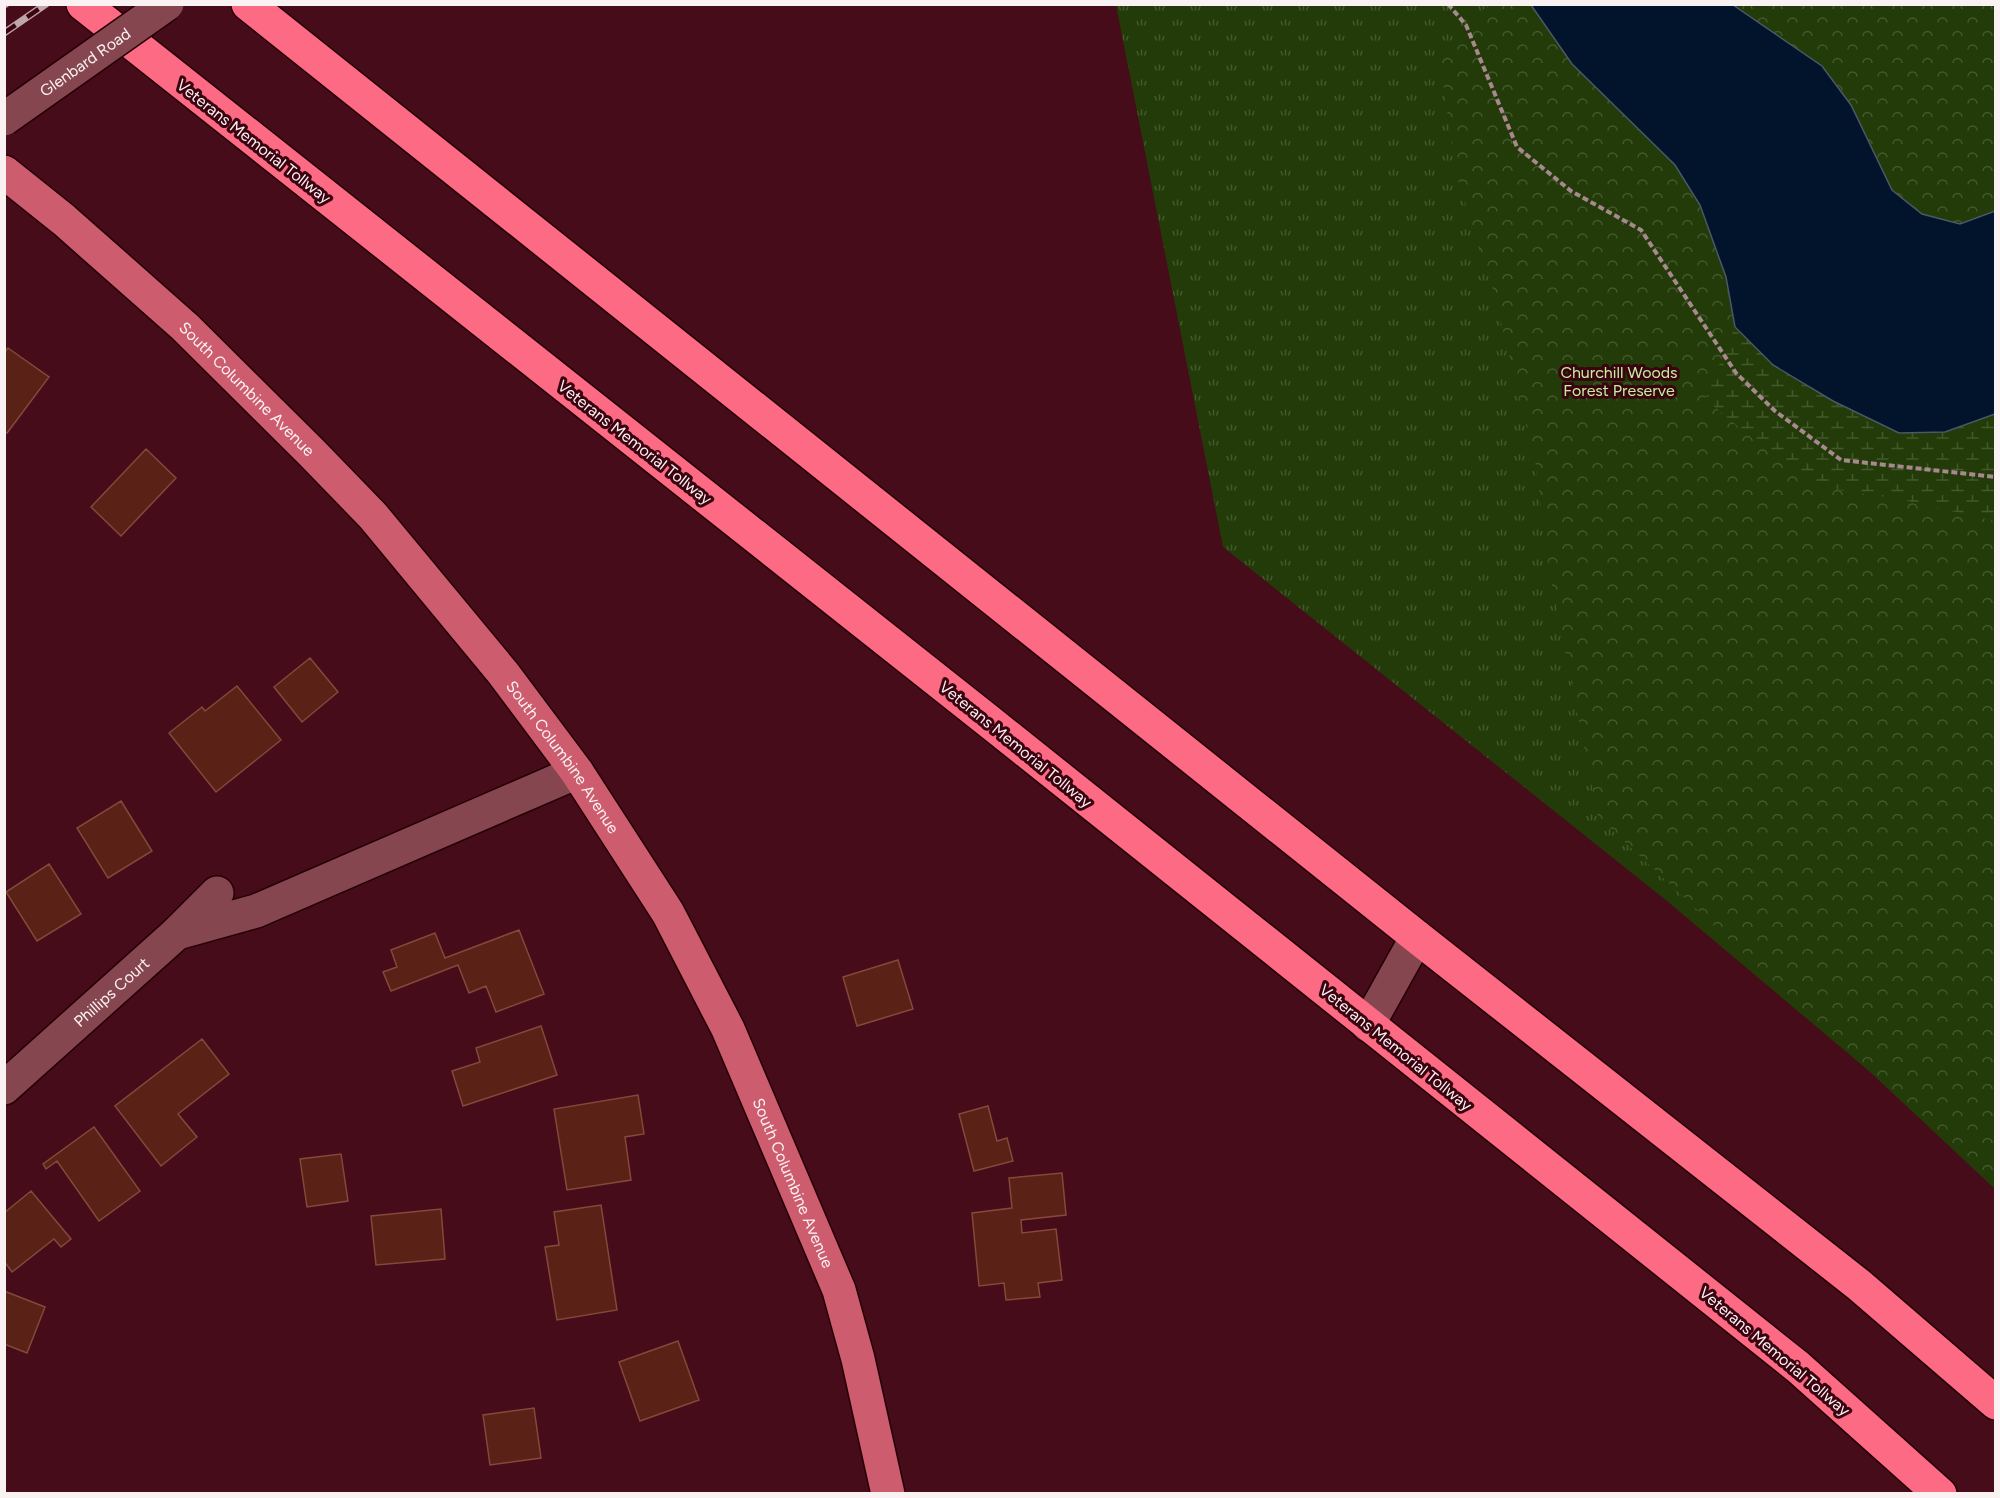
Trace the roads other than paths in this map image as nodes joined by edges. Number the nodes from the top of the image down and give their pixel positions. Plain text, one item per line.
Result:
1 (83, 4) edge
2 (167, 4) edge
3 (248, 4) edge
4 (4, 119) edge
5 (4, 172) edge
6 (577, 772) junction
7 (217, 893) dead end
8 (177, 933) junction
9 (1417, 937) junction
10 (1368, 1025) junction
11 (4, 1088) edge
12 (1995, 1403) edge
13 (888, 1494) edge
14 (1940, 1494) edge

1 - 10 highway, Veterans Memorial Tollway
2 - 4 street, Glenbard Road, bridge
3 - 9 highway
5 - 6 main road, South Columbine Avenue
6 - 8 street
6 - 13 main road, South Columbine Avenue
7 - 8 street, Phillips Court
8 - 11 street, Phillips Court
9 - 10 street
9 - 12 highway
10 - 14 highway, Veterans Memorial Tollway

